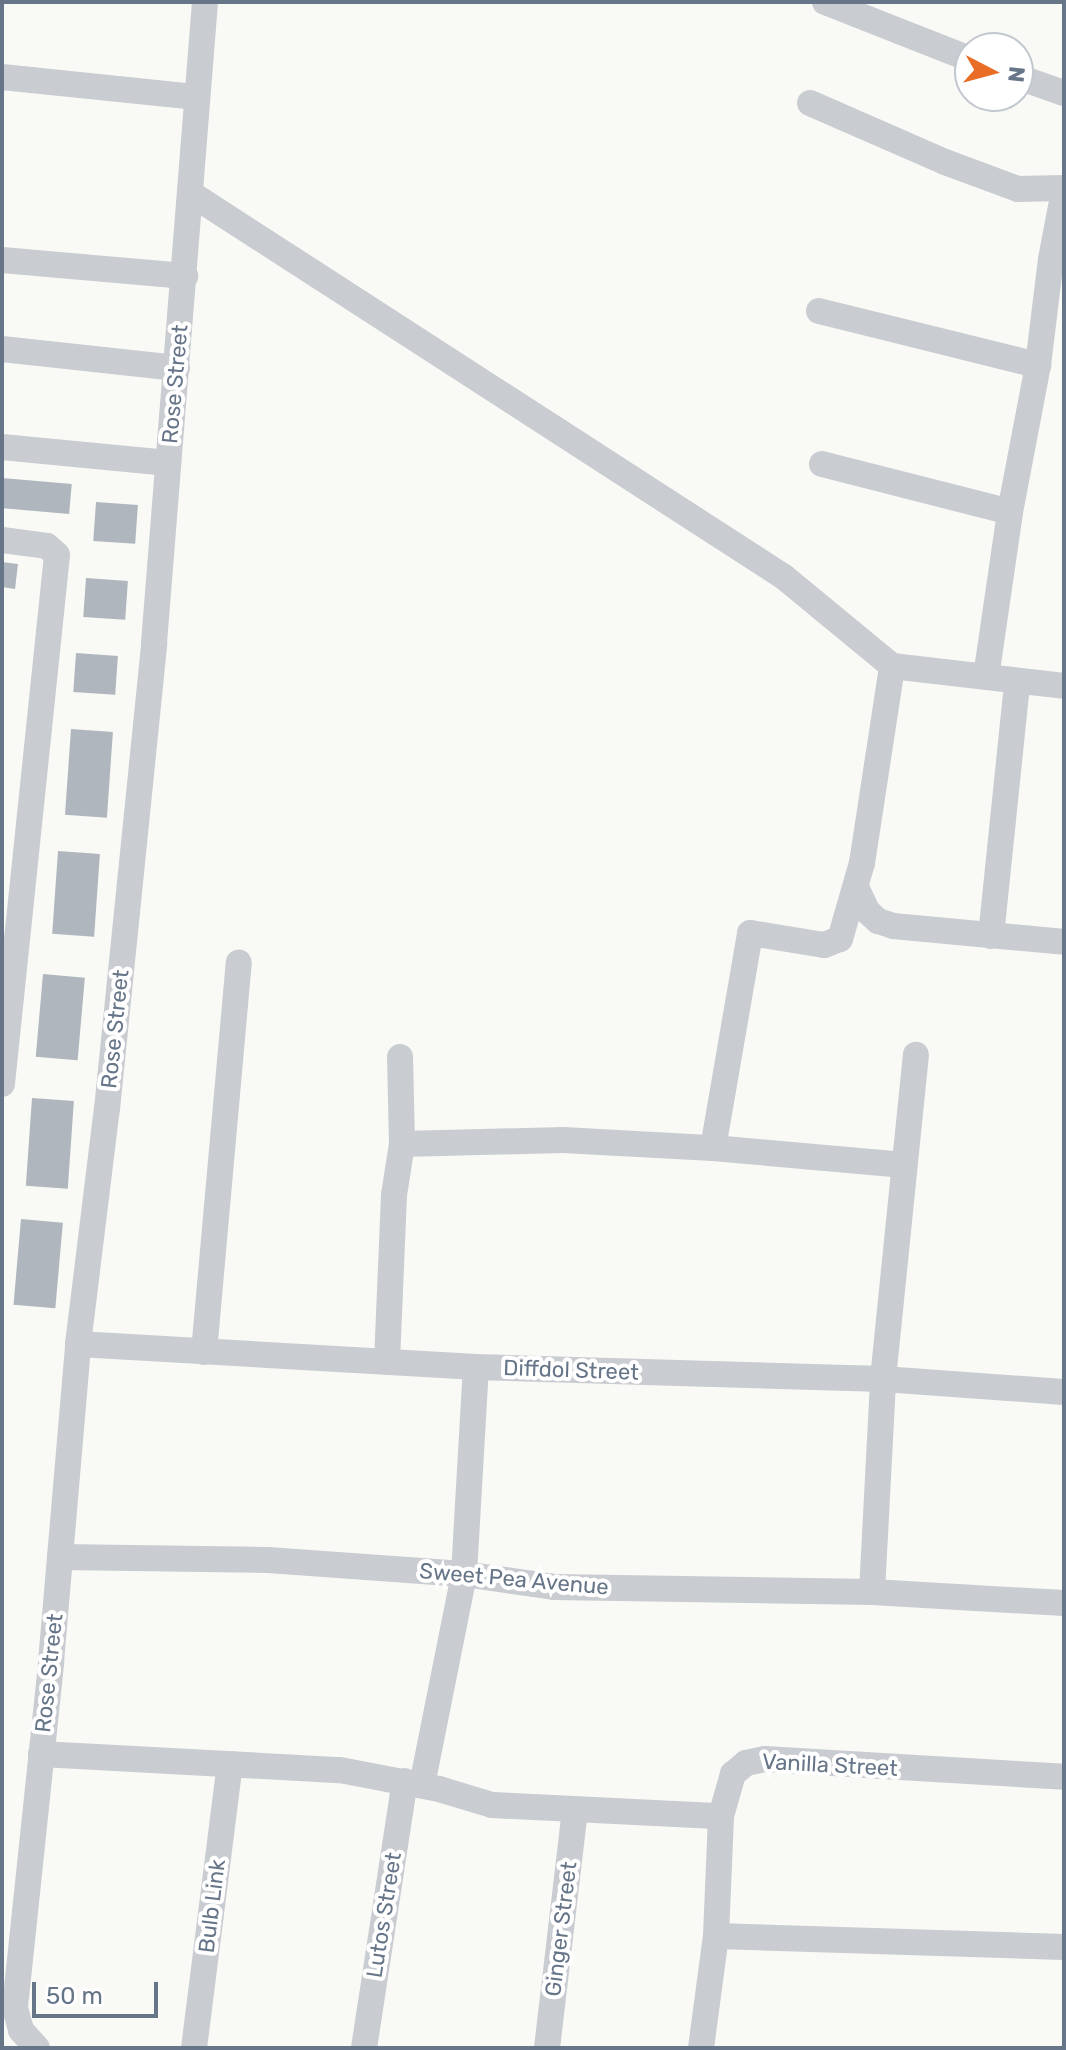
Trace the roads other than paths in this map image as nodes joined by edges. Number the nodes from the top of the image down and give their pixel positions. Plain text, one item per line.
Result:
1 (205, 2) edge
2 (825, 2) edge
3 (954, 53) edge
4 (2, 77) edge
5 (1034, 83) edge
6 (1064, 93) edge
7 (197, 97) junction
8 (810, 103) dead end
9 (1064, 190) edge
10 (190, 193) junction
11 (2, 260) edge
12 (185, 276) junction
13 (819, 311) dead end
14 (2, 349) edge
15 (1038, 365) junction
16 (177, 368) junction
17 (2, 447) edge
18 (168, 463) junction
19 (822, 464) dead end
20 (1010, 512) junction
21 (2, 540) edge
22 (892, 666) junction
23 (986, 677) junction
24 (1017, 683) junction
25 (1064, 686) edge
26 (856, 887) junction
27 (991, 936) junction
28 (1064, 942) edge
29 (9, 947) edge
30 (239, 963) dead end
31 (916, 1055) dead end
32 (400, 1057) dead end
33 (2, 1084) edge
34 (402, 1144) junction
35 (713, 1148) junction
36 (904, 1165) junction
37 (78, 1344) junction
38 (204, 1352) junction
39 (387, 1362) junction
40 (476, 1367) junction
41 (883, 1379) junction
42 (1064, 1392) edge
43 (60, 1557) junction
44 (464, 1574) junction
45 (872, 1592) junction
46 (1064, 1603) edge
47 (41, 1754) junction
48 (230, 1764) junction
49 (1064, 1777) edge
50 (414, 1783) junction
51 (575, 1811) junction
52 (721, 1816) junction
53 (716, 1936) junction
54 (1064, 1947) edge
55 (37, 2048) edge
56 (194, 2048) edge
57 (364, 2048) edge
58 (547, 2048) edge
59 (701, 2048) edge

1 - 7 street, Rose Street
2 - 3 street
4 - 7 street
5 - 6 street
7 - 10 street, Rose Street
8 - 9 street
9 - 15 street
10 - 12 street, Rose Street
10 - 22 street
11 - 12 street
12 - 16 street, Rose Street
13 - 15 street
14 - 16 street
15 - 20 street
16 - 18 street, Rose Street
17 - 18 street
18 - 37 street, Rose Street
19 - 20 street
20 - 23 street
21 - 29 street
22 - 23 street
22 - 26 street
23 - 24 street
24 - 25 street
24 - 27 street
26 - 27 street
26 - 35 street
27 - 28 street
29 - 33 street
30 - 38 street
31 - 36 street
32 - 34 street
34 - 35 street
34 - 39 street
35 - 36 street
36 - 41 street
37 - 38 street, Diffdol Street
37 - 43 street, Rose Street
38 - 39 street, Diffdol Street
39 - 40 street, Diffdol Street
40 - 41 street, Diffdol Street
40 - 44 street, Lutos Street
41 - 42 street, Diffdol Street
41 - 45 street
43 - 44 street, Sweet Pea Avenue
43 - 47 street, Rose Street
44 - 45 street, Sweet Pea Avenue
44 - 50 street, Lutos Street
45 - 46 street, Sweet Pea Avenue
47 - 48 street
47 - 55 street, Rose Street
48 - 50 street
48 - 56 street, Bulb Link
49 - 52 street, Vanilla Street
50 - 51 street
50 - 57 street, Lutos Street
51 - 52 street
51 - 58 street, Ginger Street
52 - 53 street, Vanilla Street
53 - 54 street
53 - 59 street, Vanilla Street

